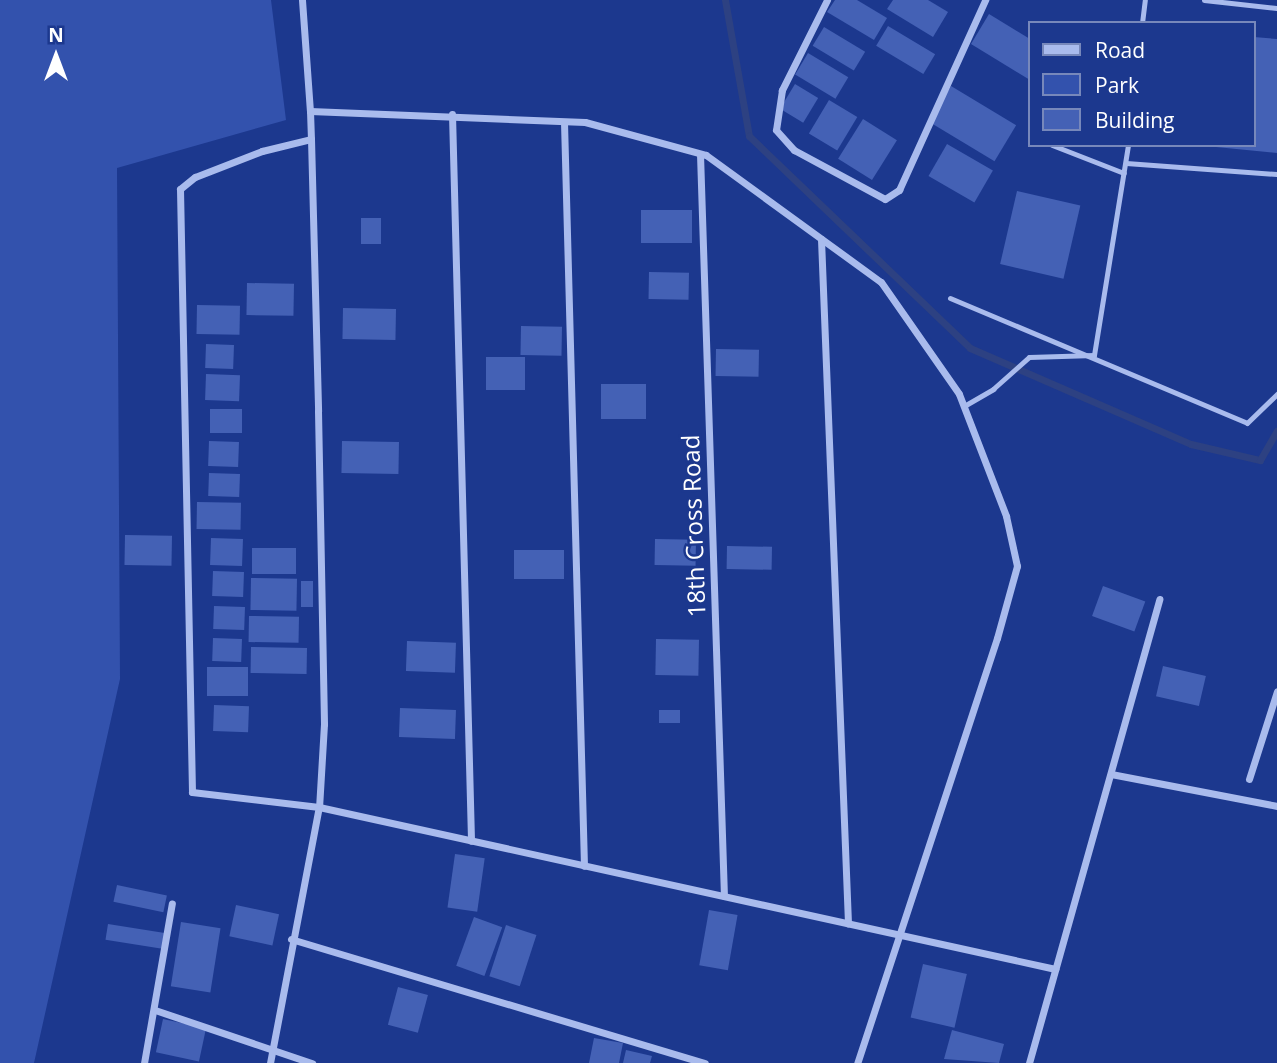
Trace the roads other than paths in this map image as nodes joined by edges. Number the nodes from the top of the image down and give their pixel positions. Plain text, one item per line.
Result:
1 (302, 0) edge
2 (827, 0) edge
3 (985, 0) edge
4 (1145, 0) edge
5 (1204, 0) edge
6 (1277, 8) edge
7 (1142, 21) edge
8 (310, 111) junction
9 (452, 114) junction
10 (564, 122) junction
11 (311, 139) junction
12 (1057, 147) edge
13 (1128, 147) edge
14 (701, 154) junction
15 (1126, 163) junction
16 (1124, 173) junction
17 (1277, 174) edge
18 (821, 239) junction
19 (950, 298) dead end
20 (1089, 357) junction
21 (1277, 394) edge
22 (964, 406) junction
23 (1159, 599) dead end
24 (1277, 691) edge
25 (1111, 774) junction
26 (1249, 779) dead end
27 (1277, 806) edge
28 (319, 807) junction
29 (471, 841) junction
30 (584, 866) junction
31 (724, 896) junction
32 (172, 903) dead end
33 (848, 923) junction
34 (896, 934) junction
35 (291, 939) junction
36 (1055, 969) junction
37 (155, 1010) junction
38 (272, 1049) junction
39 (145, 1063) edge
40 (270, 1063) edge
41 (312, 1063) edge
42 (705, 1063) edge
43 (857, 1063) edge
44 (1028, 1063) edge

1 - 8 street
2 - 3 street
4 - 7 lane
5 - 6 lane
8 - 9 street
8 - 11 street
9 - 10 street
9 - 29 street
10 - 14 street
10 - 30 street
11 - 28 street
11 - 28 street
12 - 16 lane
13 - 15 lane
14 - 18 street
14 - 31 street, 18th Cross Road
15 - 16 lane
15 - 17 lane
16 - 20 lane
18 - 22 street
18 - 33 street
19 - 20 lane
20 - 21 lane
20 - 22 lane
22 - 34 street
23 - 25 street
24 - 26 street
25 - 27 street
25 - 36 street
28 - 29 street
28 - 35 street
29 - 30 street
30 - 31 street
31 - 33 street
32 - 37 street
33 - 34 street
34 - 36 street
34 - 43 street
35 - 38 street
35 - 42 street
36 - 44 street
37 - 38 street
37 - 39 street
38 - 40 street
38 - 41 street

